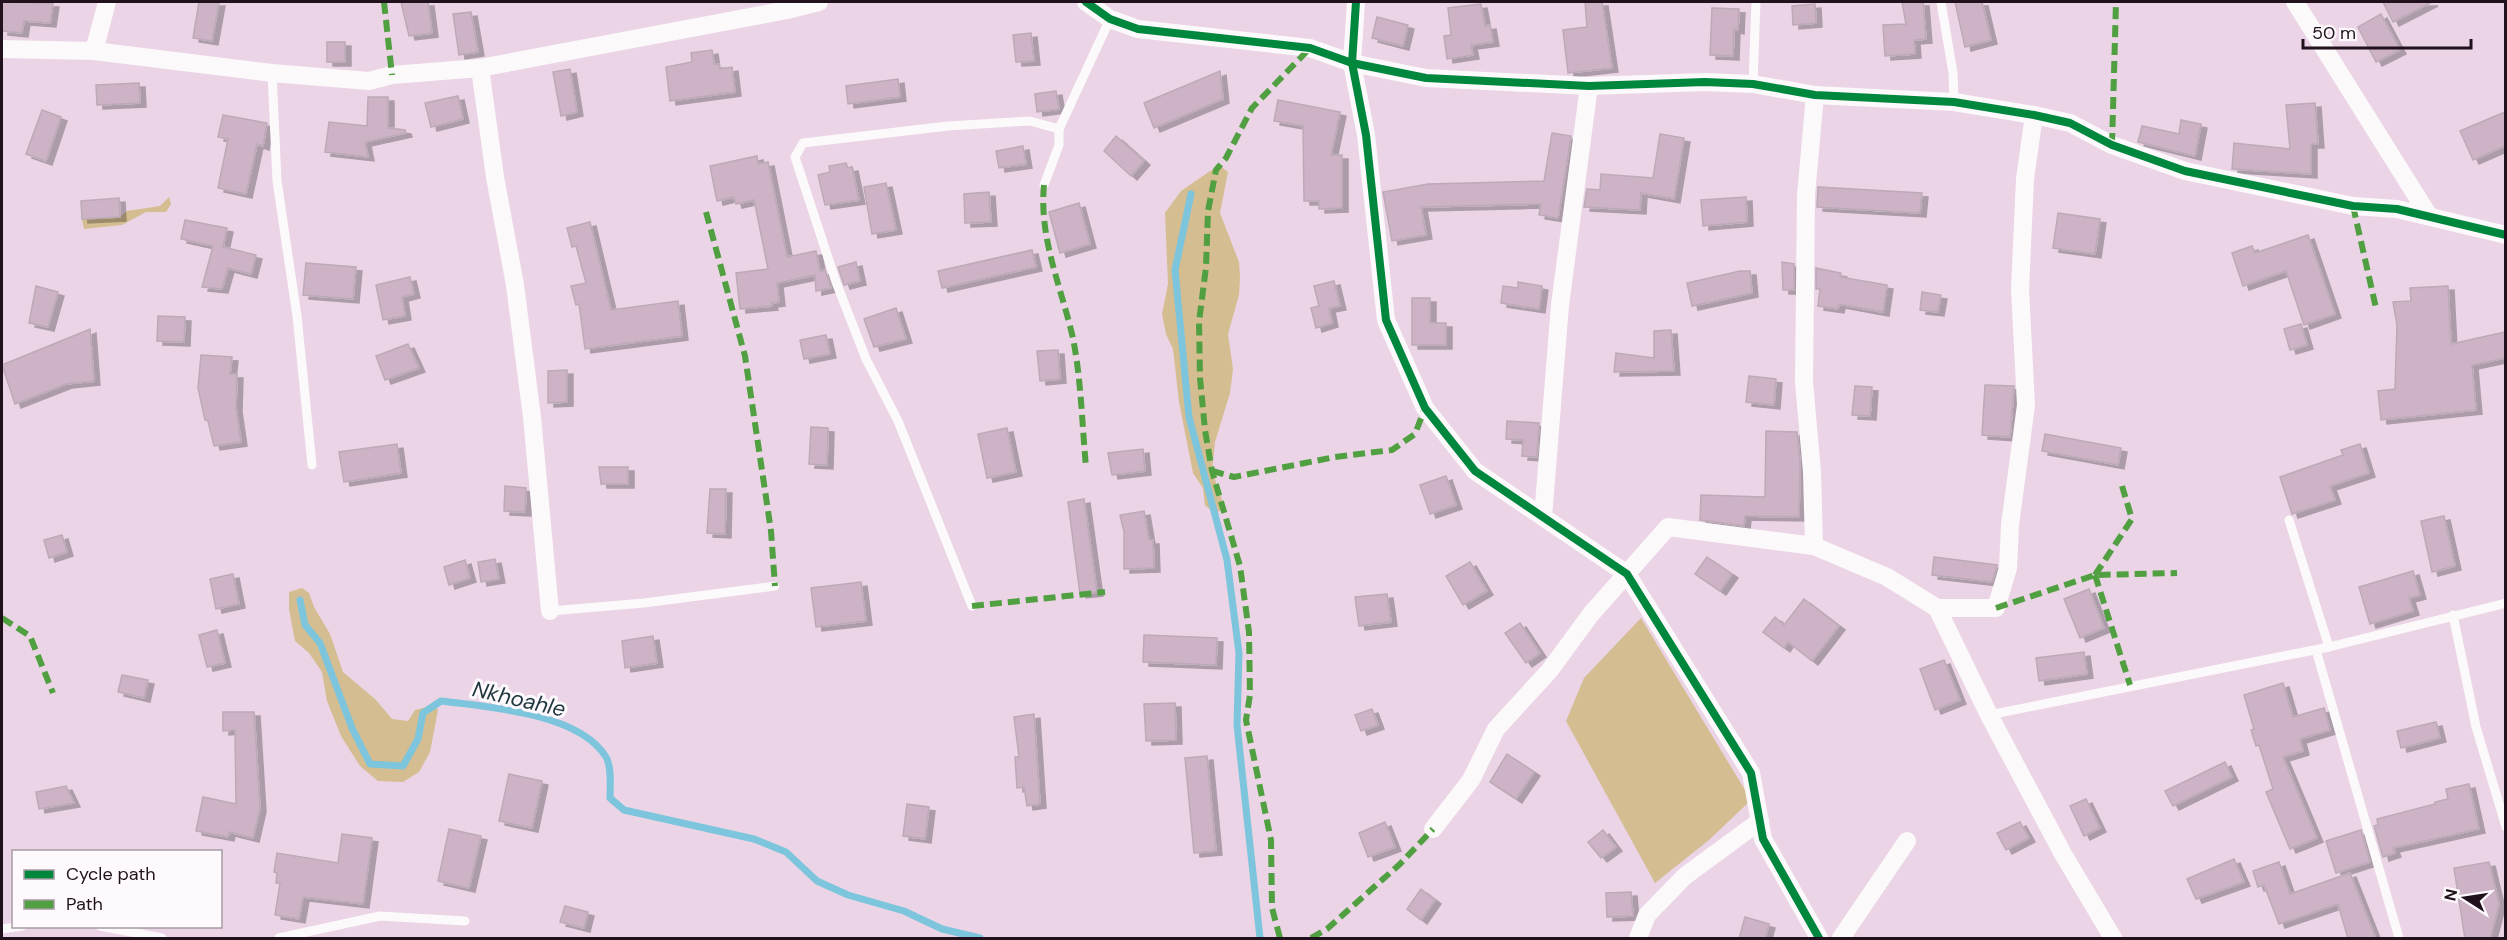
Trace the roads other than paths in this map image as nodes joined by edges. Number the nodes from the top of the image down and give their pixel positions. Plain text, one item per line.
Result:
1 (107, 2) edge
2 (819, 2) edge
3 (1086, 2) edge
4 (1356, 2) edge
5 (1756, 2) edge
6 (1941, 2) edge
7 (2295, 2) edge
8 (785, 6) edge
9 (1110, 19) junction
10 (2, 49) edge
11 (94, 51) junction
12 (1352, 63) junction
13 (480, 68) junction
14 (272, 73) junction
15 (1753, 84) junction
16 (1589, 86) junction
17 (1815, 95) junction
18 (1954, 102) junction
19 (2034, 115) junction
20 (1059, 129) junction
21 (1044, 185) dead end
22 (2429, 216) junction
23 (2505, 235) edge
24 (312, 465) dead end
25 (1543, 517) junction
26 (2289, 520) dead end
27 (1814, 546) junction
28 (1627, 574) junction
29 (775, 586) dead end
30 (2505, 603) edge
31 (972, 606) dead end
32 (1937, 608) junction
33 (549, 611) joint
34 (2453, 615) junction
35 (2329, 647) junction
36 (2316, 650) junction
37 (1989, 715) junction
38 (1760, 821) junction
39 (2505, 827) edge
40 (1433, 829) dead end
41 (1907, 841) dead end
42 (465, 921) dead end
43 (105, 928) edge
44 (1841, 938) edge
45 (162, 939) edge
46 (279, 939) edge
47 (1638, 939) edge
48 (1819, 939) edge
49 (2113, 939) edge
50 (2399, 939) edge

1 - 11 street
2 - 8 street
3 - 9 street
4 - 12 street
5 - 15 lane
6 - 18 lane
7 - 22 street
8 - 13 street
9 - 12 street
9 - 20 lane
10 - 11 street
11 - 14 street
12 - 16 street
12 - 25 street
13 - 14 street
13 - 33 street
14 - 24 lane
15 - 16 street
15 - 17 street
16 - 25 street
17 - 18 street
17 - 27 street
18 - 19 street
19 - 22 street
19 - 32 street
20 - 21 lane
20 - 31 lane
22 - 23 street
25 - 28 street
26 - 35 lane
27 - 28 street
27 - 32 street
28 - 38 street
28 - 40 street
29 - 33 lane
30 - 34 lane
32 - 37 street
34 - 35 lane
34 - 39 lane
35 - 36 lane
36 - 37 lane
36 - 50 lane
37 - 49 street
38 - 47 street
38 - 48 street
41 - 44 street
42 - 46 lane
43 - 45 lane

